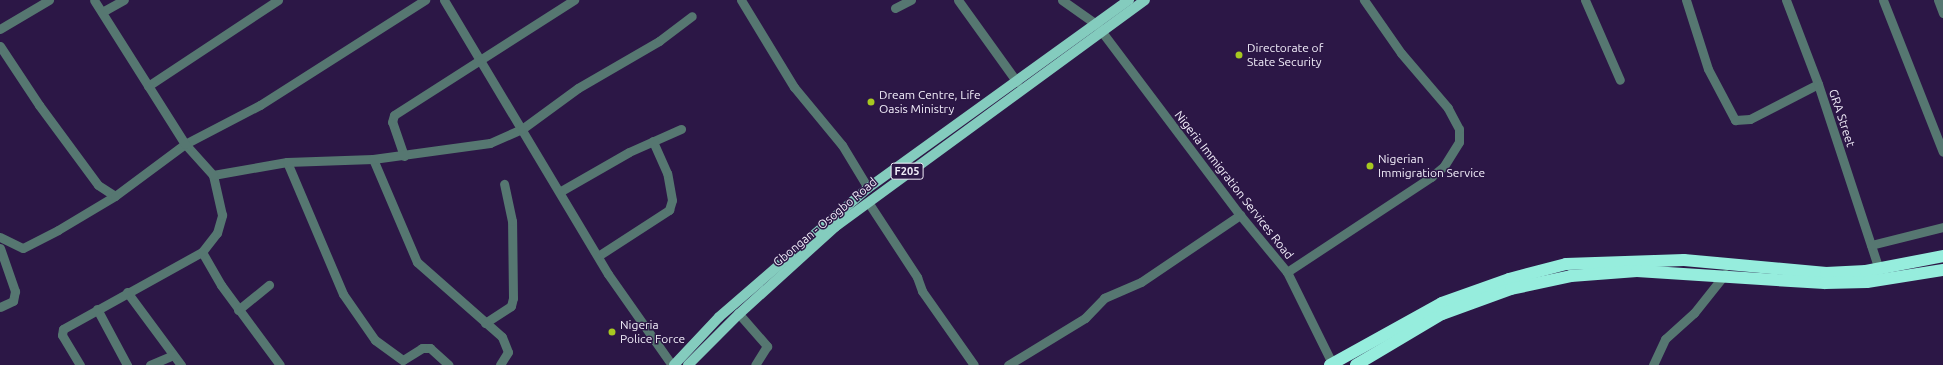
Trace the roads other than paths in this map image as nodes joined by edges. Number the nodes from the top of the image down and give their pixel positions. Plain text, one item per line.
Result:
1 (49, 0) edge
2 (94, 0) edge
3 (124, 0) edge
4 (278, 0) edge
5 (425, 0) edge
6 (444, 0) edge
7 (574, 0) edge
8 (741, 0) edge
9 (911, 0) edge
10 (958, 0) edge
11 (1062, 0) edge
12 (1129, 0) edge
13 (1145, 0) edge
14 (1364, 0) edge
15 (1585, 0) edge
16 (1686, 0) edge
17 (1786, 0) edge
18 (1883, 0) edge
19 (1938, 0) edge
20 (895, 8) dead end
21 (102, 12) junction
22 (1943, 13) edge
23 (692, 16) dead end
24 (1099, 28) junction
25 (0, 29) edge
26 (0, 46) edge
27 (480, 58) junction
28 (1620, 80) dead end
29 (1017, 82) junction
30 (1818, 84) junction
31 (148, 86) junction
32 (522, 129) junction
33 (682, 129) dead end
34 (653, 141) junction
35 (185, 144) junction
36 (1943, 152) edge
37 (404, 156) junction
38 (373, 159) junction
39 (287, 162) junction
40 (213, 175) junction
41 (504, 184) dead end
42 (868, 188) junction
43 (561, 191) junction
44 (115, 196) junction
45 (868, 202) junction
46 (1240, 215) junction
47 (1943, 227) edge
48 (0, 237) edge
49 (1871, 245) junction
50 (0, 248) edge
51 (202, 252) junction
52 (598, 256) junction
53 (1943, 256) edge
54 (1879, 269) junction
55 (1943, 270) edge
56 (1287, 272) junction
57 (1725, 274) junction
58 (269, 285) dead end
59 (128, 292) junction
60 (0, 306) edge
61 (97, 308) junction
62 (238, 310) junction
63 (739, 314) junction
64 (485, 323) junction
65 (173, 355) junction
66 (1331, 364) edge
67 (80, 365) edge
68 (127, 365) edge
69 (150, 365) edge
70 (181, 365) edge
71 (280, 365) edge
72 (449, 365) edge
73 (500, 365) edge
74 (673, 365) edge
75 (688, 365) edge
76 (755, 365) edge
77 (974, 365) edge
78 (1008, 365) edge
79 (1356, 365) edge
80 (1653, 365) edge

1 - 25 street
2 - 21 street
3 - 21 street
4 - 31 street
5 - 35 street
6 - 27 street
7 - 27 street
8 - 42 street
9 - 20 street
10 - 29 street
11 - 24 street, Nigeria Immigration Services Road
12 - 24 main road, Gbongan - Osogbo Road / F205
13 - 24 main road, Gbongan - Osogbo Road / F205
14 - 56 street
15 - 28 street
16 - 30 street
17 - 30 street, GRA Street
18 - 36 street
19 - 22 street
21 - 31 street
23 - 32 street
24 - 29 main road, Gbongan - Osogbo Road / F205
24 - 45 main road, Gbongan - Osogbo Road / F205
24 - 46 street, Nigeria Immigration Services Road
26 - 44 street
27 - 32 street
27 - 37 street
29 - 42 main road, Gbongan - Osogbo Road / F205
30 - 49 street, GRA Street
31 - 35 street
32 - 37 street
32 - 43 street
33 - 34 street
34 - 43 street
34 - 52 street
35 - 40 street
35 - 44 street
37 - 38 street
38 - 39 street
38 - 64 street
39 - 40 street
39 - 72 street
40 - 51 street
41 - 64 street
42 - 74 main road, Gbongan - Osogbo Road / F205
43 - 52 street
44 - 48 street
45 - 63 main road, Gbongan - Osogbo Road / F205
45 - 77 street
46 - 56 street, Nigeria Immigration Services Road
46 - 78 street
47 - 49 street
49 - 54 street, GRA Street
50 - 60 street
51 - 59 street
51 - 62 street
52 - 74 street
53 - 54 highway
54 - 66 highway
55 - 57 highway
56 - 66 street, Nigeria Immigration Services Road
57 - 79 highway
57 - 80 street
58 - 62 street
59 - 61 street
59 - 65 street
61 - 67 street
61 - 68 street
62 - 71 street
63 - 75 main road, Gbongan - Osogbo Road / F205
63 - 76 street
64 - 73 street
65 - 69 street
65 - 70 street

